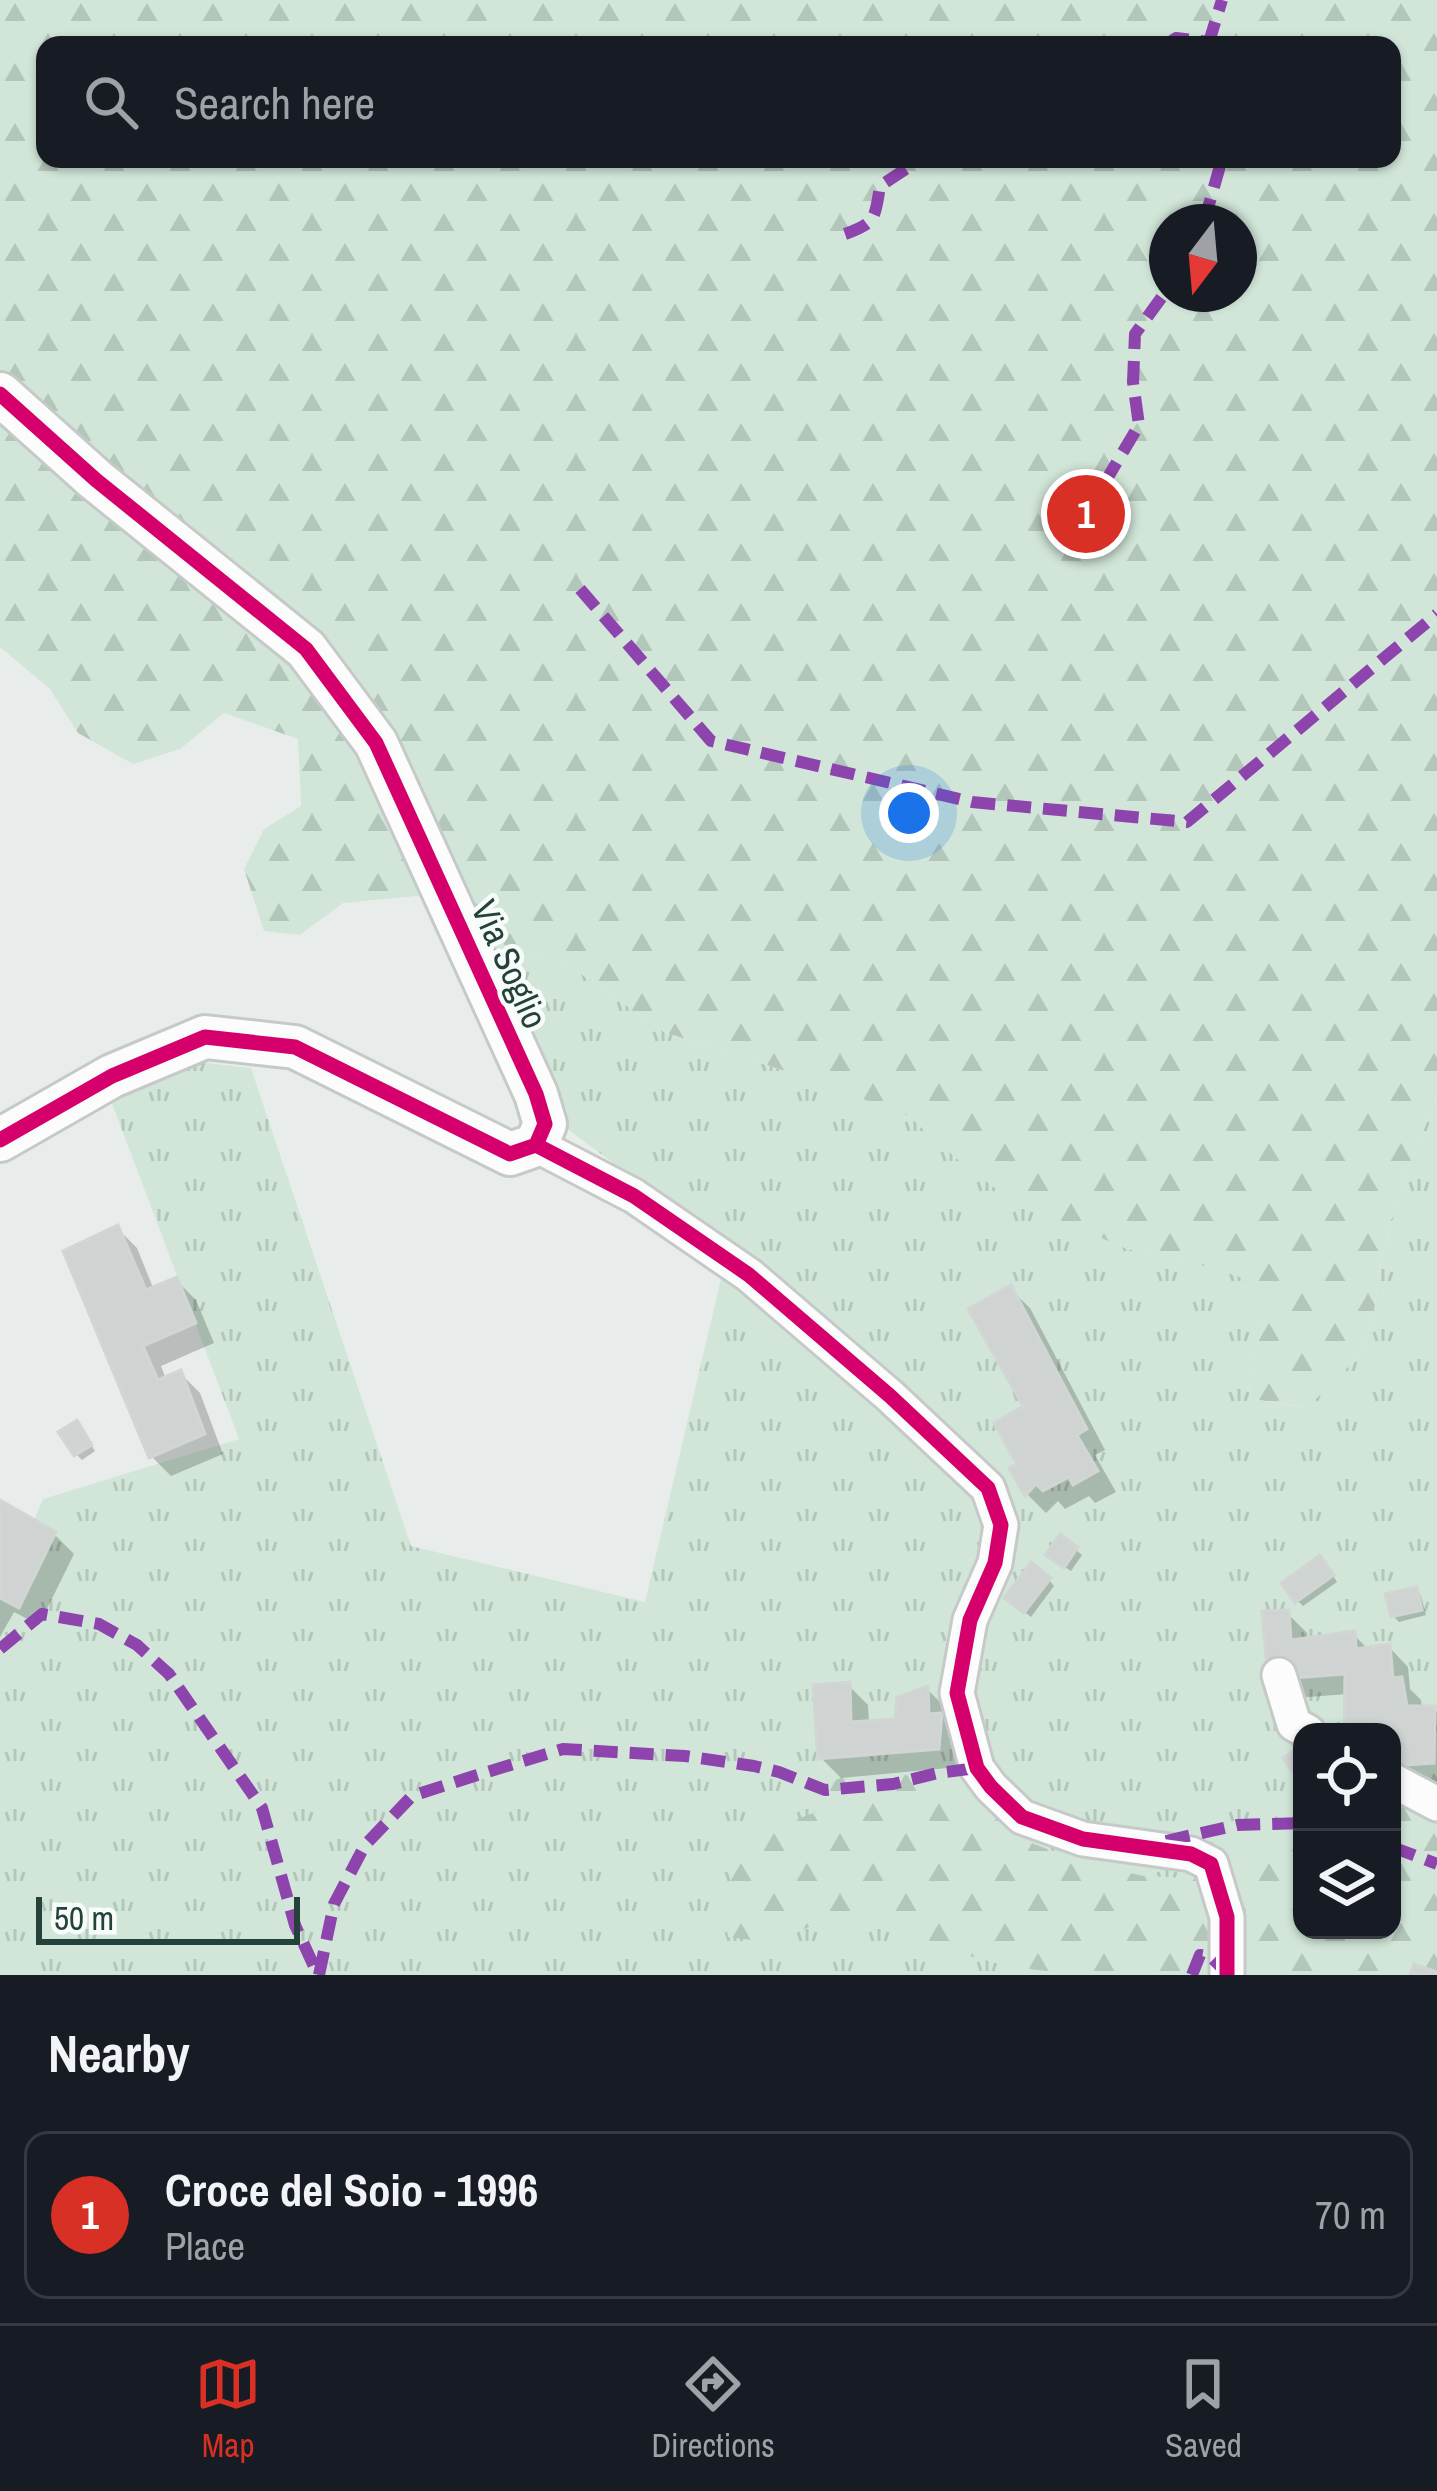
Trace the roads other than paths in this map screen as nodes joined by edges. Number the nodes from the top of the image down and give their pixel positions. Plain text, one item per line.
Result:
1 (0, 394) edge
2 (0, 1140) edge
3 (536, 1145) junction
4 (1280, 1675) dead end
5 (1294, 1723) edge
6 (1401, 1785) edge
7 (1437, 1804) edge
8 (1227, 1975) edge

1 - 3 street, Via Soglio
2 - 3 street
3 - 8 street
4 - 5 street
6 - 7 street

